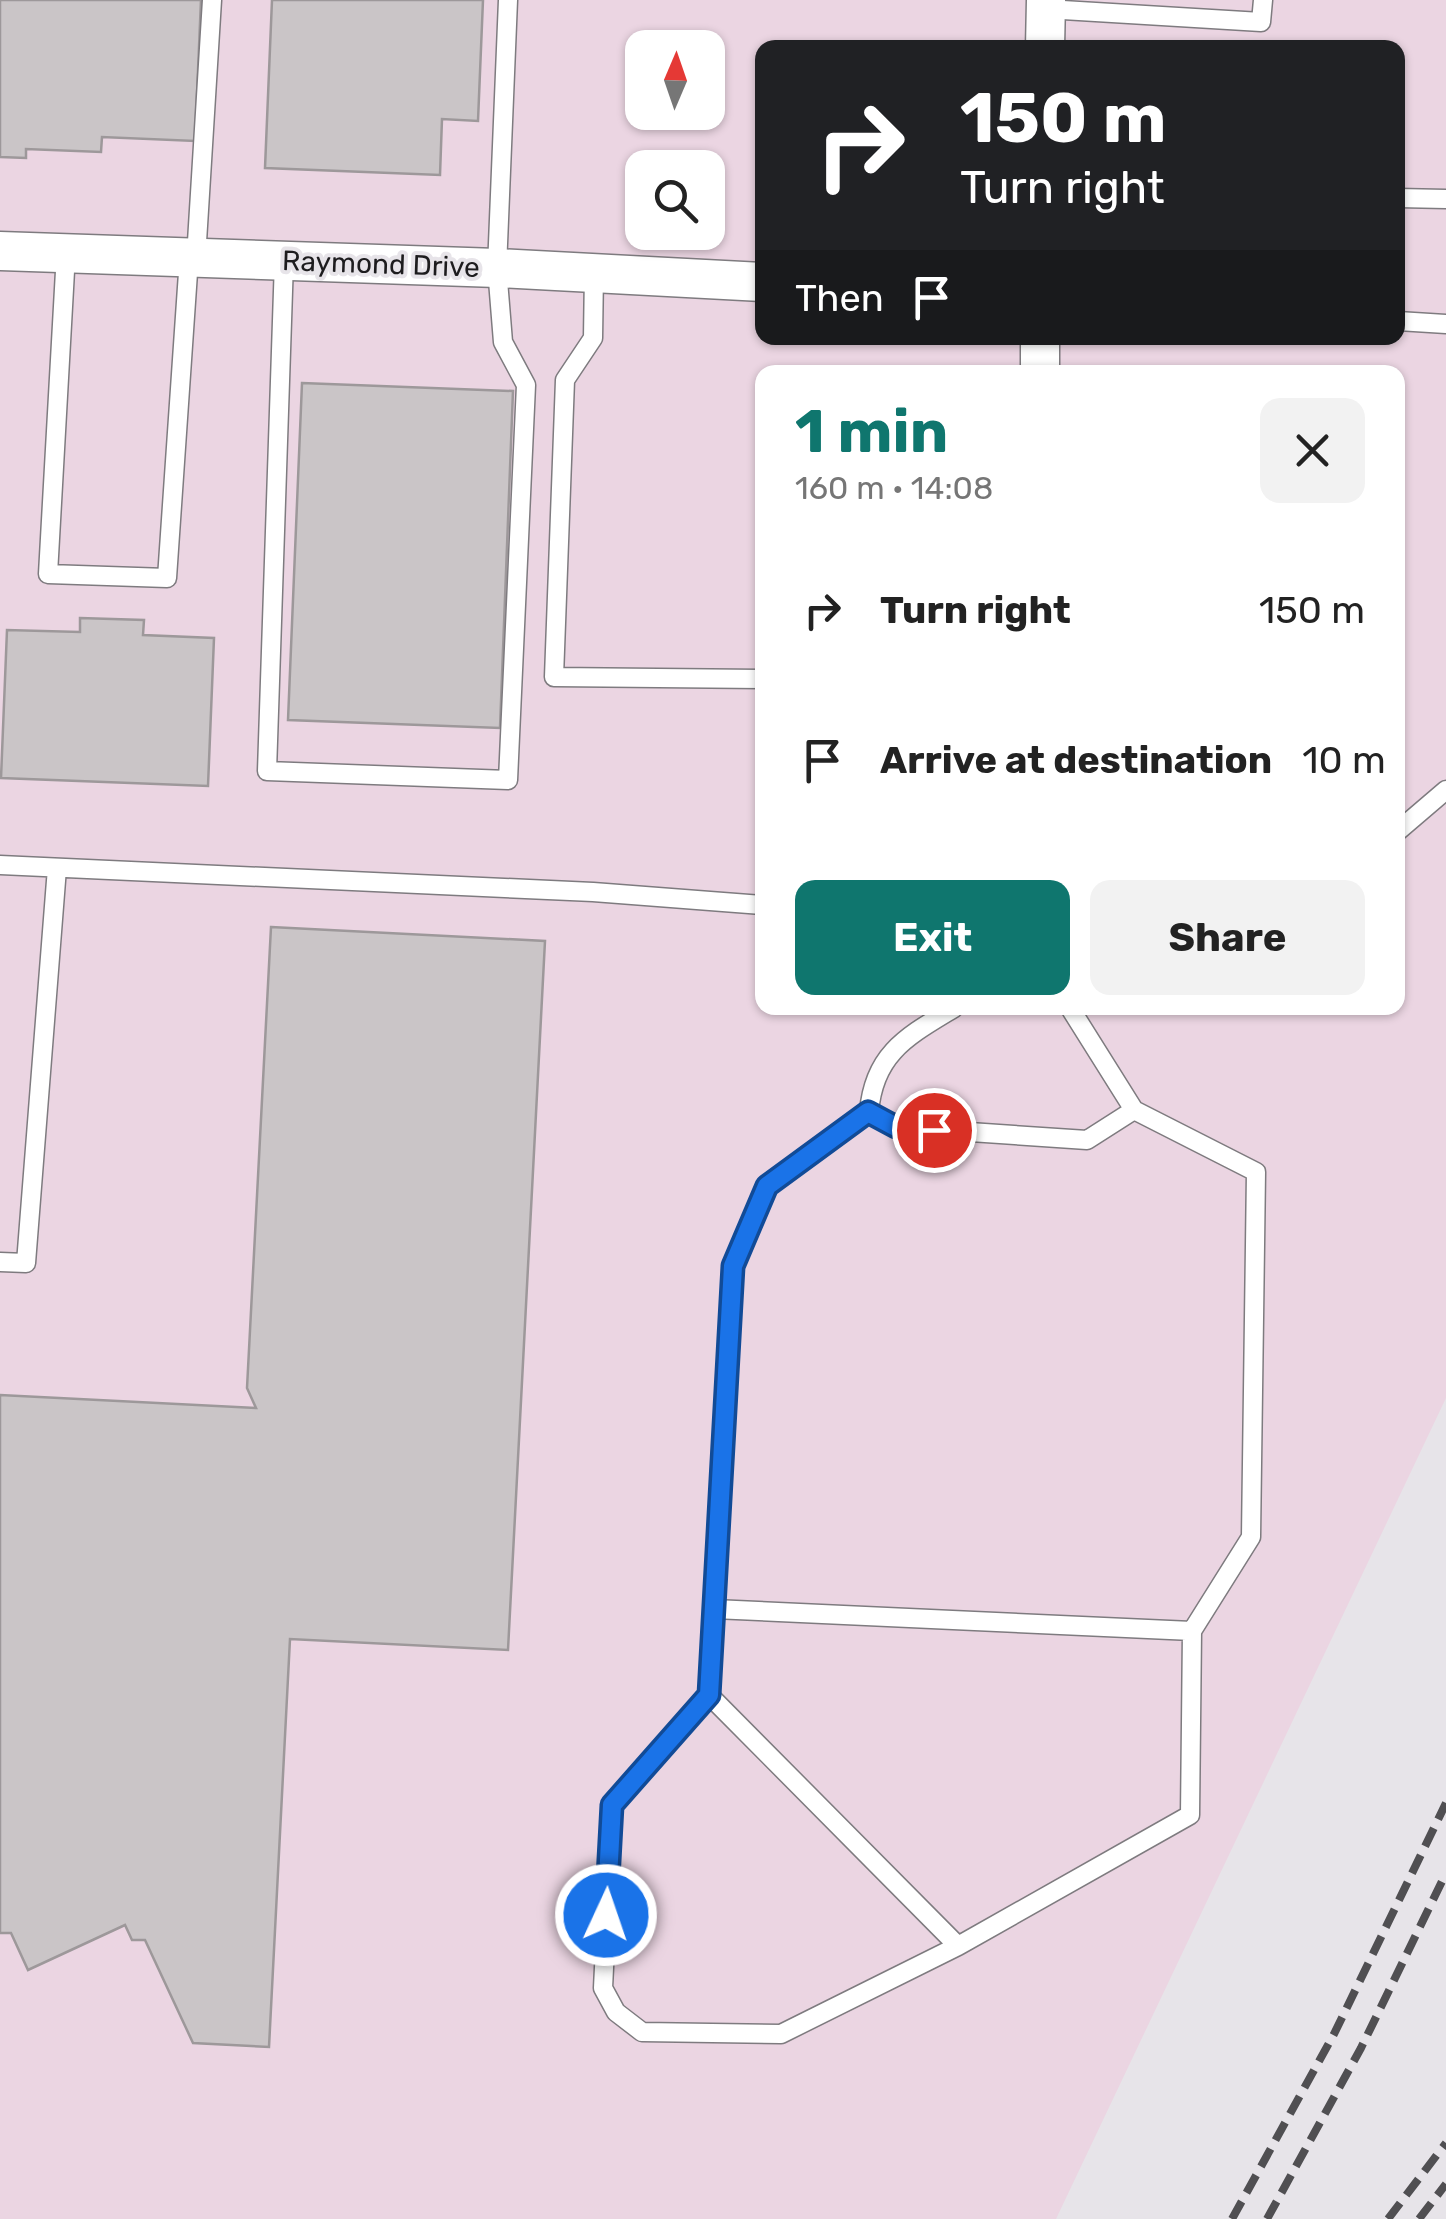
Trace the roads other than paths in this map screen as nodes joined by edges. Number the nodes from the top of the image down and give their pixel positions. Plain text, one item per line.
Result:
1 (212, 0) edge
2 (508, 0) edge
3 (1262, 0) edge
4 (1046, 4) edge
5 (1045, 40) edge
6 (1405, 198) edge
7 (1446, 198) edge
8 (0, 251) edge
9 (66, 253) junction
10 (193, 258) junction
11 (284, 261) junction
12 (497, 268) junction
13 (594, 272) junction
14 (755, 282) edge
15 (1405, 321) edge
16 (1446, 324) edge
17 (755, 679) edge
18 (1446, 790) edge
19 (1405, 825) edge
20 (0, 865) edge
21 (57, 868) junction
22 (755, 904) edge
23 (943, 1015) edge
24 (1074, 1015) edge
25 (1134, 1110) junction
26 (868, 1112) junction
27 (0, 1262) edge
28 (714, 1609) junction
29 (1192, 1630) junction
30 (709, 1695) junction
31 (958, 1946) junction

1 - 10 lane
2 - 12 lane
3 - 4 lane
4 - 5 street
6 - 7 lane
8 - 9 street, Raymond Drive
9 - 10 street, Raymond Drive
9 - 10 lane
10 - 11 street, Raymond Drive
11 - 12 street, Raymond Drive
11 - 12 lane
12 - 13 street, Raymond Drive
13 - 14 street, Raymond Drive
13 - 17 lane
15 - 16 lane
18 - 19 lane
20 - 21 lane
21 - 22 lane
21 - 27 lane
23 - 26 lane
24 - 25 lane
25 - 26 lane
25 - 29 lane
26 - 28 lane
28 - 29 lane
28 - 30 lane
29 - 31 lane
30 - 31 lane
30 - 31 lane

